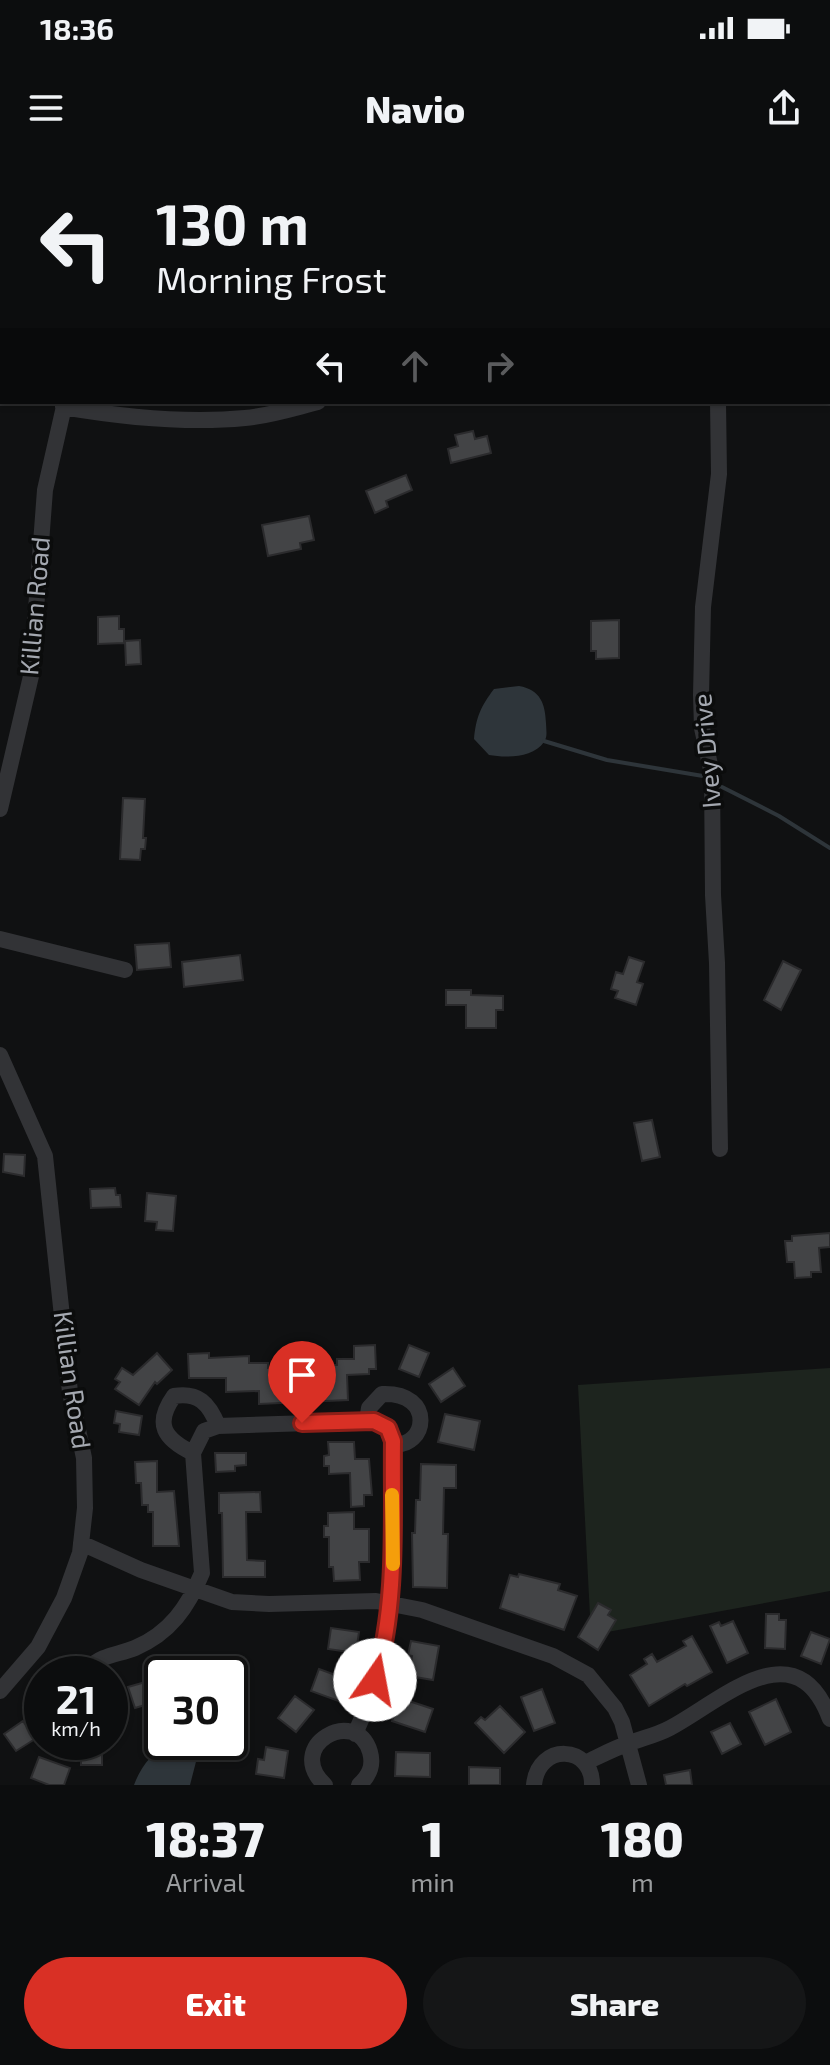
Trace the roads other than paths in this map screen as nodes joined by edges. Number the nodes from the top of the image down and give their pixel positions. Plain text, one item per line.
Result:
1 (64, 404) edge
2 (309, 404) edge
3 (718, 404) edge
4 (6, 753) edge
5 (0, 809) edge
6 (0, 939) edge
7 (125, 970) dead end
8 (0, 1055) edge
9 (720, 1149) dead end
10 (367, 1421) junction
11 (218, 1426) junction
12 (390, 1436) junction
13 (193, 1453) junction
14 (81, 1543) junction
15 (195, 1590) junction
16 (388, 1604) junction
17 (106, 1656) edge
18 (0, 1691) edge
19 (830, 1719) edge
20 (355, 1734) junction
21 (628, 1743) junction
22 (585, 1763) junction
23 (325, 1785) edge
24 (359, 1785) edge
25 (534, 1785) edge
26 (592, 1785) edge
27 (639, 1785) edge

1 - 2 street
1 - 4 street, Killian Road
3 - 9 street, Ivey Drive
4 - 5 street, Killian Road
6 - 7 street
8 - 14 street, Killian Road
10 - 11 street
10 - 12 street
10 - 12 street
11 - 13 street
11 - 13 street
12 - 16 street
13 - 15 street
14 - 15 street
14 - 18 street, Killian Road
15 - 16 street
15 - 17 street
16 - 20 street
16 - 21 street
19 - 21 street
20 - 23 street
20 - 24 street
21 - 22 street
21 - 27 street
22 - 25 street
22 - 26 street

